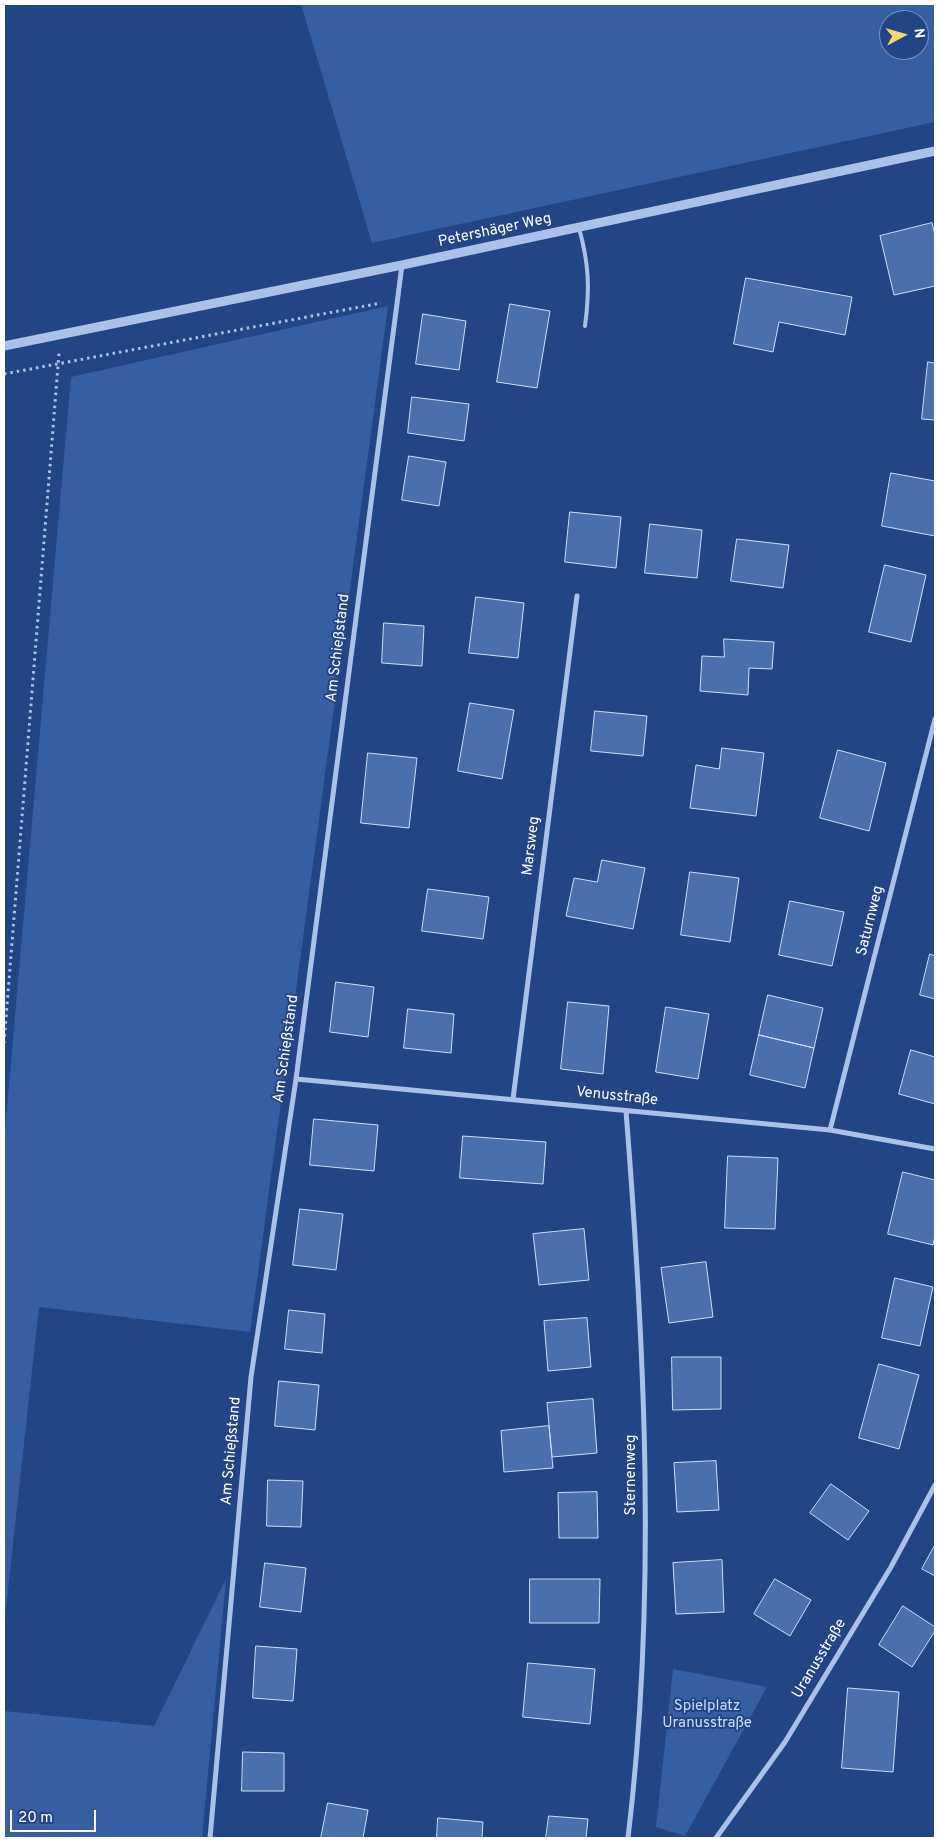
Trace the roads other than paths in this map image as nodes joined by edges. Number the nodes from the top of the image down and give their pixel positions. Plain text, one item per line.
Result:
1 (935, 151) edge
2 (579, 228) junction
3 (402, 265) junction
4 (585, 326) dead end
5 (4, 346) edge
6 (577, 596) dead end
7 (935, 719) edge
8 (296, 1079) junction
9 (512, 1099) junction
10 (626, 1111) junction
11 (830, 1130) junction
12 (935, 1149) edge
13 (935, 1485) edge
14 (210, 1838) edge
15 (628, 1838) edge
16 (716, 1838) edge

1 - 2 street, Petershäger Weg
2 - 3 street, Petershäger Weg
2 - 4 lane
3 - 5 street, Petershäger Weg
3 - 8 street, Am Schießstand
6 - 9 street, Marsweg
7 - 11 street, Saturnweg
8 - 9 street, Venusstraße
8 - 14 street, Am Schießstand
9 - 10 street, Venusstraße
10 - 11 street, Venusstraße
10 - 15 street, Sternenweg
11 - 12 street, Venusstraße
13 - 16 street, Uranusstraße

